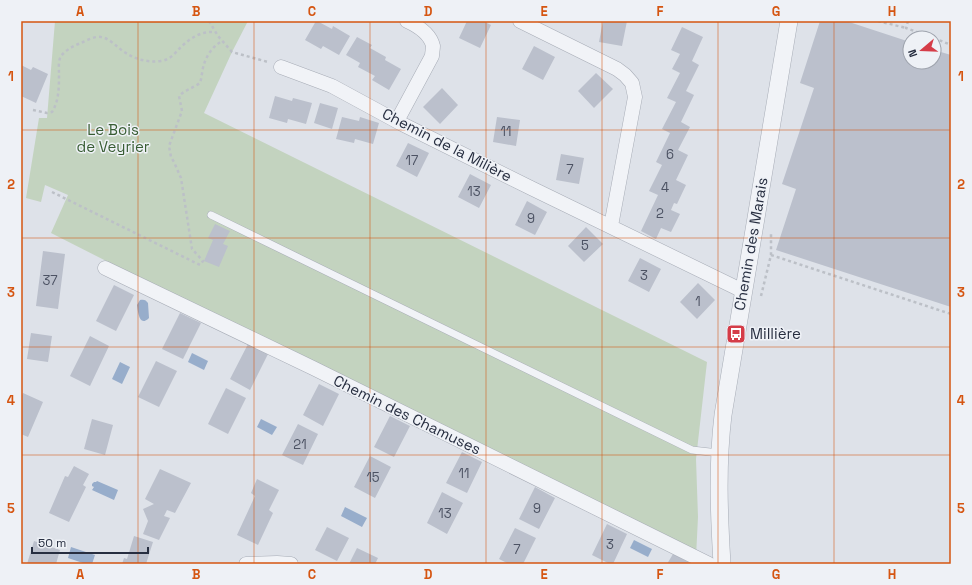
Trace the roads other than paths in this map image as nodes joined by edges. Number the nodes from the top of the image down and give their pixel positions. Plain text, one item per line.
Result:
1 (407, 21) edge
2 (520, 21) edge
3 (789, 21) edge
4 (281, 67) road end
5 (397, 121) junction
6 (211, 215) dead end
7 (611, 226) junction
8 (105, 268) dead end
9 (743, 290) junction
10 (719, 453) junction
11 (246, 564) edge
12 (291, 564) edge
13 (709, 564) edge
14 (722, 564) edge

1 - 5 street
2 - 7 street
3 - 9 street, Chemin des Marais
4 - 5 street, Chemin de la Milière
5 - 7 street, Chemin de la Milière
6 - 10 lane
7 - 9 street, Chemin de la Milière
8 - 13 street, Chemin des Chamuses
9 - 10 street, Chemin des Marais
10 - 14 street, Chemin des Marais
11 - 12 street

